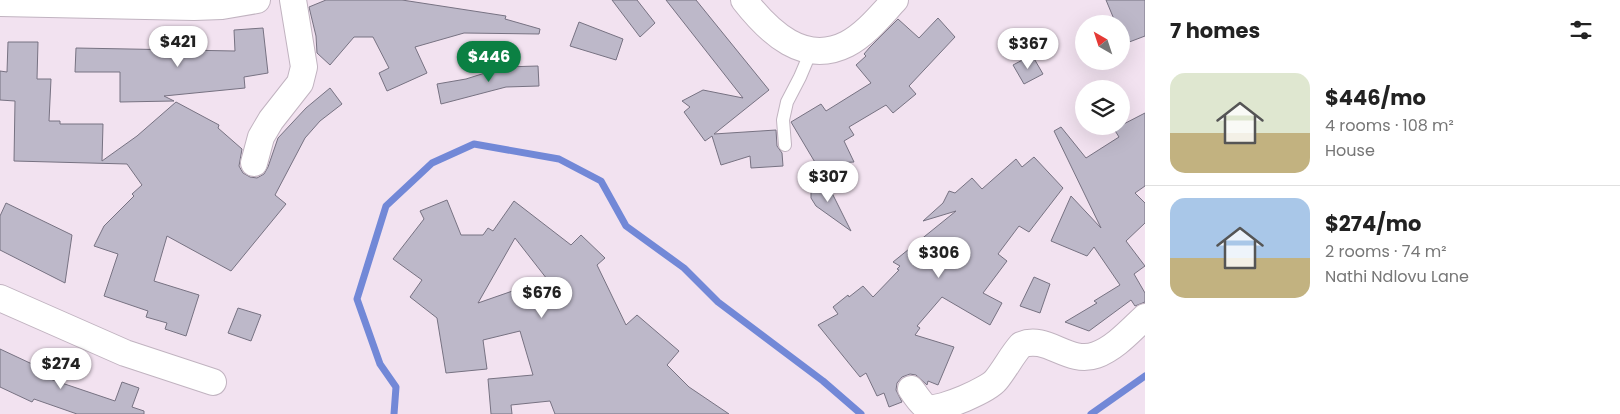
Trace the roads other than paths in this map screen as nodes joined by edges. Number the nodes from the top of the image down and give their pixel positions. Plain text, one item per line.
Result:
1 (257, 0) edge
2 (293, 0) edge
3 (744, 0) edge
4 (895, 0) edge
5 (0, 3) edge
6 (811, 51) junction
7 (785, 145) dead end
8 (254, 163) dead end
9 (0, 298) edge
10 (1145, 317) edge
11 (213, 382) dead end
12 (911, 389) dead end

1 - 5 street
2 - 8 street
3 - 6 street
4 - 6 street
6 - 7 lane
9 - 11 street
10 - 12 street

